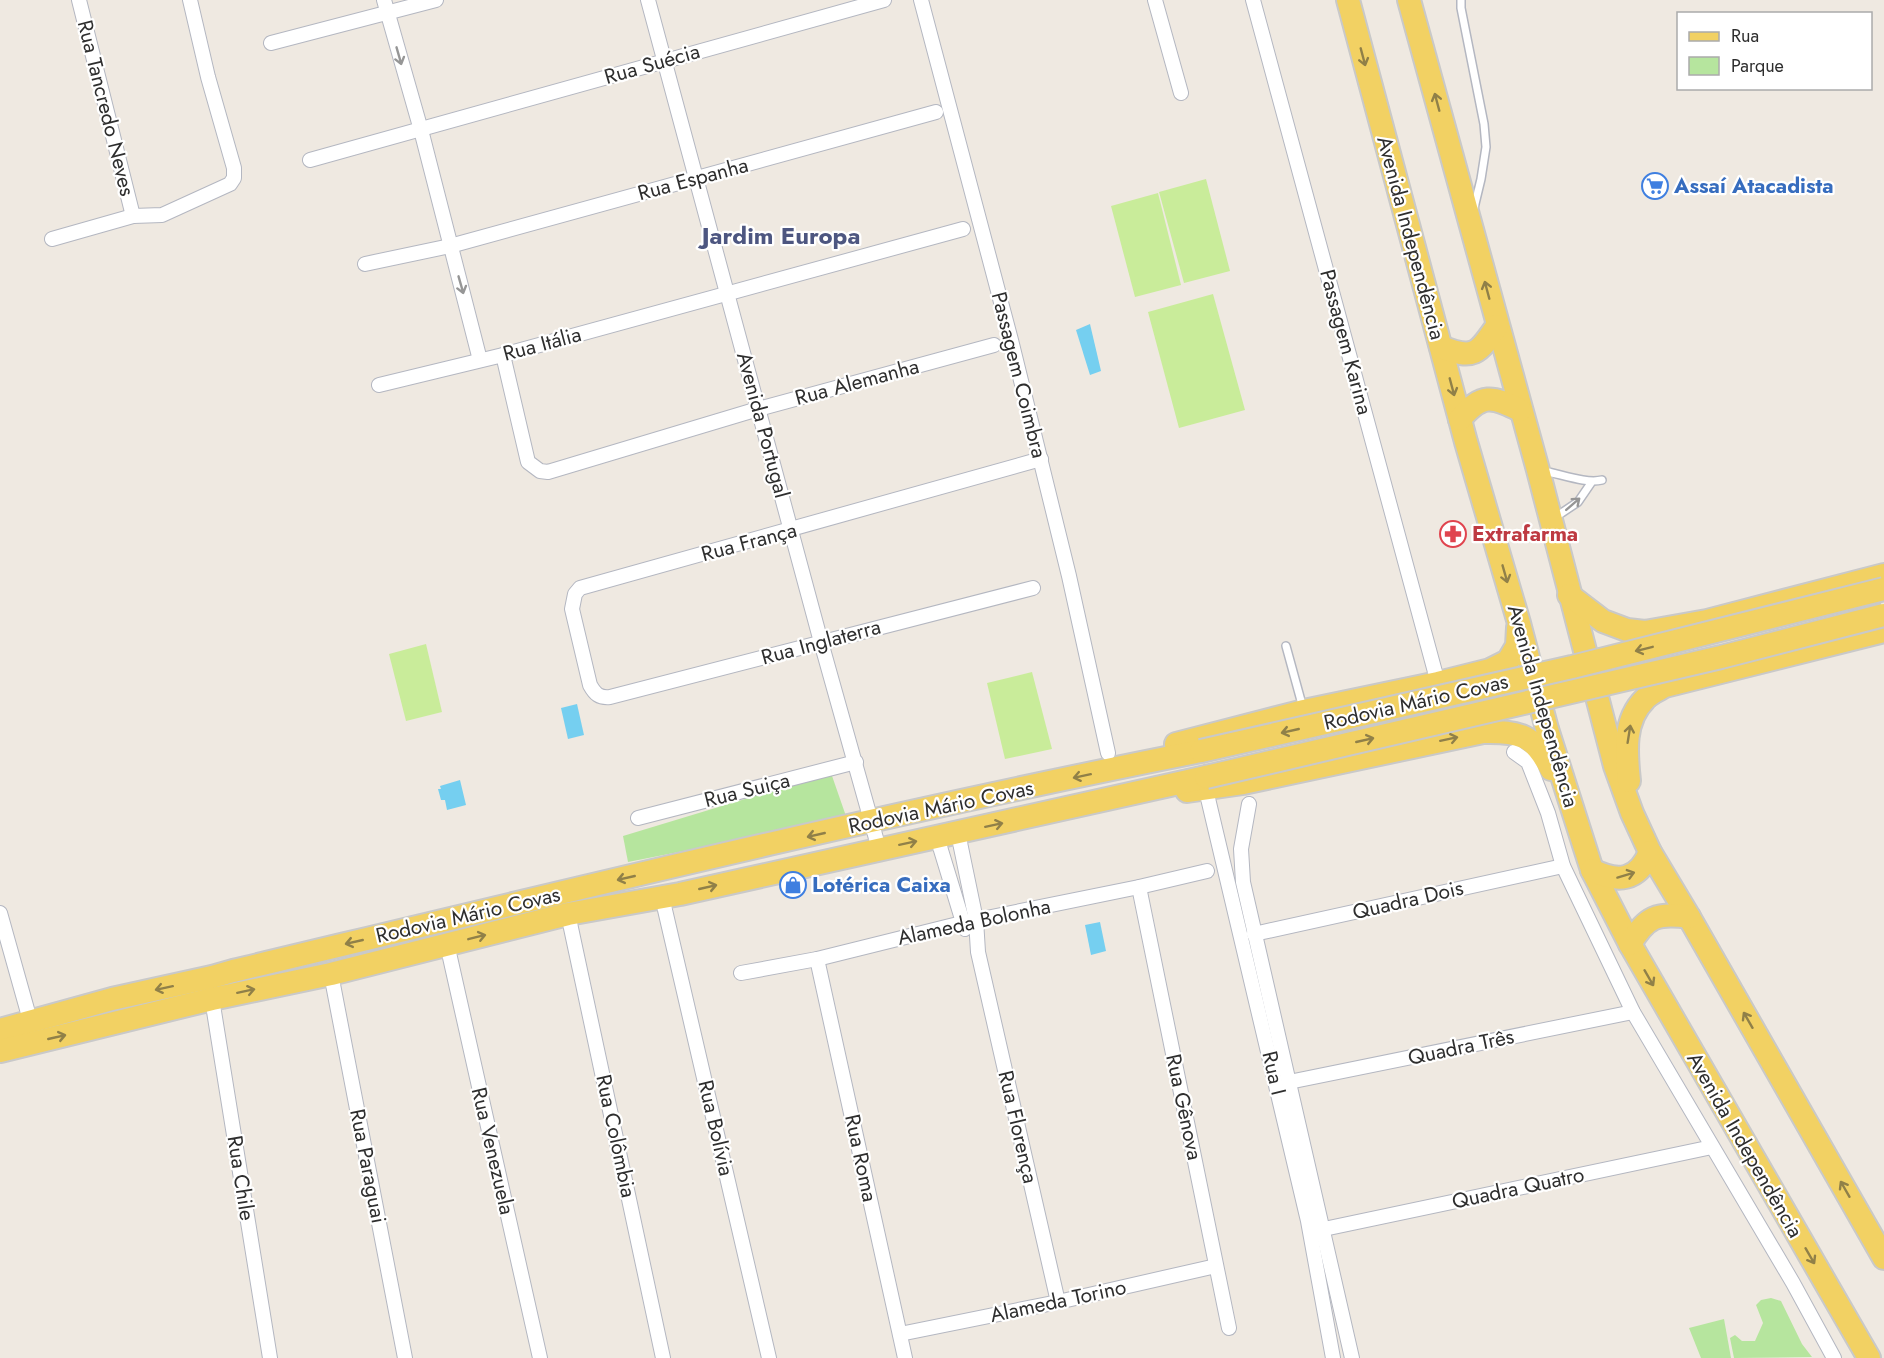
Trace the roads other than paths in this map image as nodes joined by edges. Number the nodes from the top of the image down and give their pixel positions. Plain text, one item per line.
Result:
1 (79, 0) edge
2 (190, 0) edge
3 (436, 0) edge
4 (648, 0) edge
5 (884, 0) edge
6 (921, 0) edge
7 (1155, 0) edge
8 (1253, 0) edge
9 (1348, 0) edge
10 (1410, 0) edge
11 (1461, 0) edge
12 (386, 7) edge
13 (271, 43) dead end
14 (665, 60) junction
15 (1181, 93) dead end
16 (936, 112) dead end
17 (420, 130) junction
18 (310, 160) dead end
19 (696, 179) junction
20 (133, 216) junction
21 (1470, 225) junction
22 (963, 229) dead end
23 (52, 239) dead end
24 (450, 246) junction
25 (365, 264) dead end
26 (728, 294) junction
27 (1497, 326) junction
28 (994, 345) dead end
29 (1441, 347) junction
30 (503, 355) junction
31 (480, 360) junction
32 (379, 385) dead end
33 (758, 409) junction
34 (1520, 410) junction
35 (1460, 419) junction
36 (1041, 459) junction
37 (1538, 470) junction
38 (1602, 480) dead end
39 (1591, 483) junction
40 (1550, 522) junction
41 (791, 530) junction
42 (1884, 575) edge
43 (1033, 588) dead end
44 (1884, 589) edge
45 (1569, 595) junction
46 (1884, 615) edge
47 (1519, 623) junction
48 (1884, 631) edge
49 (821, 642) junction
50 (1286, 646) dead end
51 (1438, 683) junction
52 (610, 698) joint
53 (1304, 711) junction
54 (1514, 752) dead end
55 (1111, 761) junction
56 (856, 762) junction
57 (1206, 784) junction
58 (1249, 804) dead end
59 (1632, 813) junction
60 (638, 818) dead end
61 (873, 822) junction
62 (1576, 824) junction
63 (947, 835) junction
64 (879, 849) junction
65 (1650, 852) junction
66 (1563, 866) junction
67 (1592, 870) junction
68 (1207, 871) dead end
69 (1139, 887) junction
70 (662, 897) junction
71 (0, 913) edge
72 (568, 914) junction
73 (1689, 916) junction
74 (976, 920) junction
75 (962, 923) junction
76 (1254, 934) junction
77 (447, 944) junction
78 (1630, 944) junction
79 (978, 952) junction
80 (817, 959) junction
81 (741, 973) dead end
82 (331, 974) junction
83 (212, 999) junction
84 (1633, 1012) junction
85 (30, 1020) junction
86 (0, 1029) edge
87 (0, 1052) edge
88 (1289, 1082) junction
89 (1712, 1147) junction
90 (1324, 1229) junction
91 (1884, 1258) edge
92 (1216, 1266) junction
93 (1058, 1302) junction
94 (1229, 1328) dead end
95 (900, 1334) junction
96 (270, 1358) edge
97 (405, 1358) edge
98 (540, 1358) edge
99 (663, 1358) edge
100 (769, 1358) edge
101 (905, 1358) edge
102 (1333, 1358) edge
103 (1352, 1358) edge
104 (1834, 1358) edge
105 (1869, 1358) edge

1 - 20 street, Rua Tancredo Neves
2 - 20 street
3 - 12 street
4 - 14 street, Avenida Portugal
5 - 14 street, Rua Suécia
6 - 36 street, Passagem Coimbra
7 - 15 street
8 - 51 street, Passagem Karina
9 -> 29 main road, Avenida Independência
21 -> 10 main road
11 - 21 lane
12 - 13 street
12 -> 17 street, Rua Itália
14 - 17 street, Rua Suécia
14 - 19 street, Avenida Portugal
16 - 19 street, Rua Espanha
17 - 18 street, Rua Suécia
17 - 24 street, Rua Itália
19 - 24 street, Rua Espanha
19 - 26 street, Avenida Portugal
20 - 23 street
27 -> 21 main road
22 - 26 street, Rua Itália
24 - 25 street, Rua Espanha
24 -> 31 street, Rua Itália
26 - 30 street, Rua Itália
26 - 33 street, Avenida Portugal
27 - 29 main road
27 - 34 main road
28 - 33 street, Rua Alemanha
29 -> 35 main road, Avenida Independência
30 - 31 street, Rua Itália
30 - 33 street, Rua Alemanha
31 - 32 street
33 - 41 street, Avenida Portugal
34 - 35 main road
34 - 37 main road
35 -> 47 main road, Avenida Independência
36 - 41 street, Rua França
36 - 55 street, Passagem Coimbra
37 - 39 lane
37 - 40 main road
38 - 39 lane
40 -> 39 lane
40 - 45 main road
41 - 49 street, Avenida Portugal
41 - 52 street, Rua França
42 - 45 main road
43 - 49 street, Rua Inglaterra
44 -> 55 main road, Rodovia Mário Covas, bridge
45 - 59 main road
57 -> 46 main road, Rodovia Mário Covas, bridge
47 - 51 main road
47 - 62 main road, Avenida Independência
59 -> 48 main road
49 - 52 street, Rua Inglaterra
49 - 56 street, Avenida Portugal
50 - 53 lane
51 - 53 main road
53 - 55 main road
54 - 66 street
55 -> 61 main road, Rodovia Mário Covas
56 - 60 street, Rua Suiça
56 - 61 street, Avenida Portugal
57 -> 62 main road
63 -> 57 main road, Rodovia Mário Covas
57 - 102 street, Rua I
58 - 76 street
59 - 65 main road
61 - 64 street, Avenida Portugal
61 -> 85 main road, Rodovia Mário Covas
62 - 67 main road, Avenida Independência
64 -> 63 main road, Rodovia Mário Covas
63 - 74 street, Rua Florença
63 - 75 street, Rua Florença
70 -> 64 main road, Rodovia Mário Covas
67 -> 65 main road
65 - 73 main road
66 - 76 street, Quadra Dois
66 - 84 street
67 - 78 main road, Avenida Independência
68 - 69 street, Alameda Bolonha
69 - 74 street, Alameda Bolonha
69 - 92 street, Rua Gênova
70 - 72 main road, Rodovia Mário Covas
70 - 100 street, Rua Bolívia
71 - 85 street
77 -> 72 main road, Rodovia Mário Covas
72 - 99 street, Rua Colômbia
73 - 78 main road
91 -> 73 main road
74 - 75 street, Alameda Bolonha
74 - 79 street, Rua Florença
75 - 79 street, Rua Florença
75 - 80 street, Alameda Bolonha
76 - 88 street
77 - 82 main road, Rodovia Mário Covas
77 - 98 street, Rua Venezuela
78 -> 105 main road, Avenida Independência
79 - 93 street, Rua Florença
80 - 81 street, Alameda Bolonha
80 - 95 street, Rua Roma
83 -> 82 main road, Rodovia Mário Covas
82 - 97 street, Rua Paraguai
87 -> 83 main road, Rodovia Mário Covas
83 - 96 street, Rua Chile
84 - 88 street, Quadra Três
84 - 89 street
85 - 86 main road, Rodovia Mário Covas
88 - 90 street
89 - 90 street, Quadra Quatro
89 - 104 street
90 - 103 street
92 - 93 street, Alameda Torino
92 - 94 street, Rua Gênova
93 - 95 street, Alameda Torino
95 - 101 street, Rua Roma

